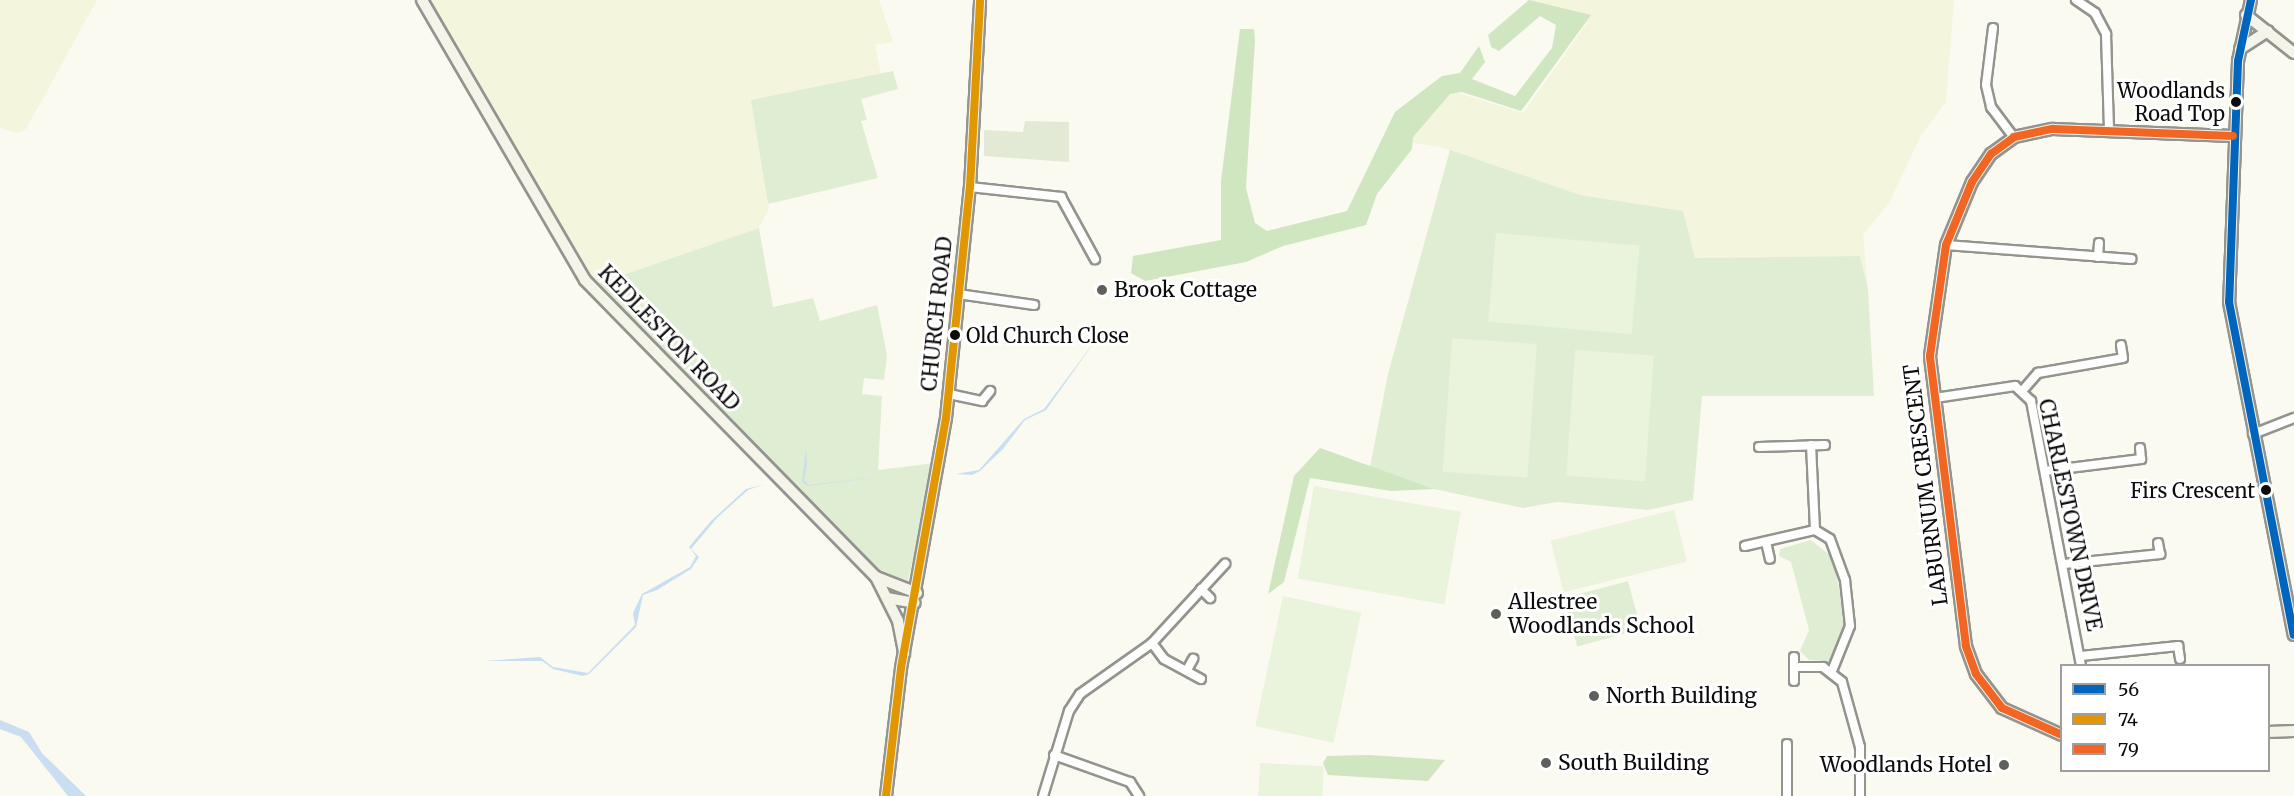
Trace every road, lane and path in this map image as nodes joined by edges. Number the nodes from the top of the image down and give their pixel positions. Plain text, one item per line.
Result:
1 (422, 0) edge
2 (980, 0) edge
3 (2076, 0) edge
4 (2251, 0) edge
5 (2246, 15) junction
6 (1993, 28) dead end
7 (2268, 31) junction
8 (2240, 49) junction
9 (2294, 53) edge
10 (2109, 132) junction
11 (2233, 136) junction
12 (2014, 137) junction
13 (970, 187) junction
14 (2099, 243) dead end
15 (1946, 245) junction
16 (2098, 257) junction
17 (1095, 259) dead end
18 (2131, 259) dead end
19 (958, 294) junction
20 (1034, 305) dead end
21 (2121, 345) dead end
22 (2023, 390) junction
23 (990, 391) dead end
24 (949, 394) junction
25 (1935, 398) junction
26 (2294, 418) edge
27 (2253, 434) junction
28 (1811, 445) junction
29 (1825, 445) dead end
30 (1759, 447) dead end
31 (2140, 448) dead end
32 (2045, 471) junction
33 (1815, 530) junction
34 (1766, 542) junction
35 (2158, 543) dead end
36 (1744, 546) dead end
37 (1770, 559) dead end
38 (1225, 564) dead end
39 (2064, 564) junction
40 (876, 577) junction
41 (1201, 589) junction
42 (887, 598) junction
43 (916, 598) junction
44 (1210, 598) dead end
45 (2294, 635) edge
46 (1152, 643) junction
47 (904, 653) junction
48 (2081, 656) junction
49 (1794, 657) dead end
50 (1193, 659) dead end
51 (2180, 659) dead end
52 (2081, 664) edge
53 (1794, 667) junction
54 (1187, 670) junction
55 (1832, 671) junction
56 (1201, 679) dead end
57 (1794, 681) dead end
58 (2294, 731) edge
59 (2270, 732) edge
60 (2060, 735) edge
61 (1787, 744) dead end
62 (1054, 755) junction
63 (886, 796) edge
64 (1043, 796) edge
65 (1139, 796) edge
66 (1787, 796) edge
67 (1860, 796) edge

1 - 40 street, KEDLESTON ROAD
2 - 13 street, CHURCH ROAD
3 - 10 street
4 - 5 street
5 - 7 street
5 - 8 street
6 - 12 street
7 - 8 street
7 - 9 street
8 - 11 street
10 - 11 street, LABURNUM CRESCENT
10 - 12 street, LABURNUM CRESCENT
11 - 27 street
12 - 15 street, LABURNUM CRESCENT
13 - 17 street
13 - 19 street, CHURCH ROAD
14 - 16 street
15 - 16 street
15 - 25 street, LABURNUM CRESCENT
16 - 18 street
19 - 20 street
19 - 24 street, CHURCH ROAD
21 - 22 street
22 - 25 street, CHARLESTOWN DRIVE
22 - 32 street, CHARLESTOWN DRIVE
23 - 24 street
24 - 43 street, CHURCH ROAD
25 - 60 street, LABURNUM CRESCENT
26 - 27 street
27 - 45 street
28 - 29 street
28 - 30 street
28 - 33 street
31 - 32 street
32 - 39 street, CHARLESTOWN DRIVE
33 - 34 street
33 - 55 street
34 - 36 street
34 - 37 street
35 - 39 street
38 - 41 street
39 - 48 street, CHARLESTOWN DRIVE
40 - 42 street, KEDLESTON ROAD
40 - 43 street, KEDLESTON ROAD
41 - 44 street
41 - 46 street
42 - 43 street
42 - 47 street, KEDLESTON ROAD
43 - 47 street, KEDLESTON ROAD
46 - 54 street
46 - 62 street
47 - 63 street, KEDLESTON ROAD
48 - 51 street
48 - 52 street, CHARLESTOWN DRIVE
49 - 53 street
50 - 54 street
53 - 55 street
53 - 57 street
54 - 56 street
55 - 67 street
58 - 59 street
61 - 66 street
62 - 64 street
62 - 65 street

